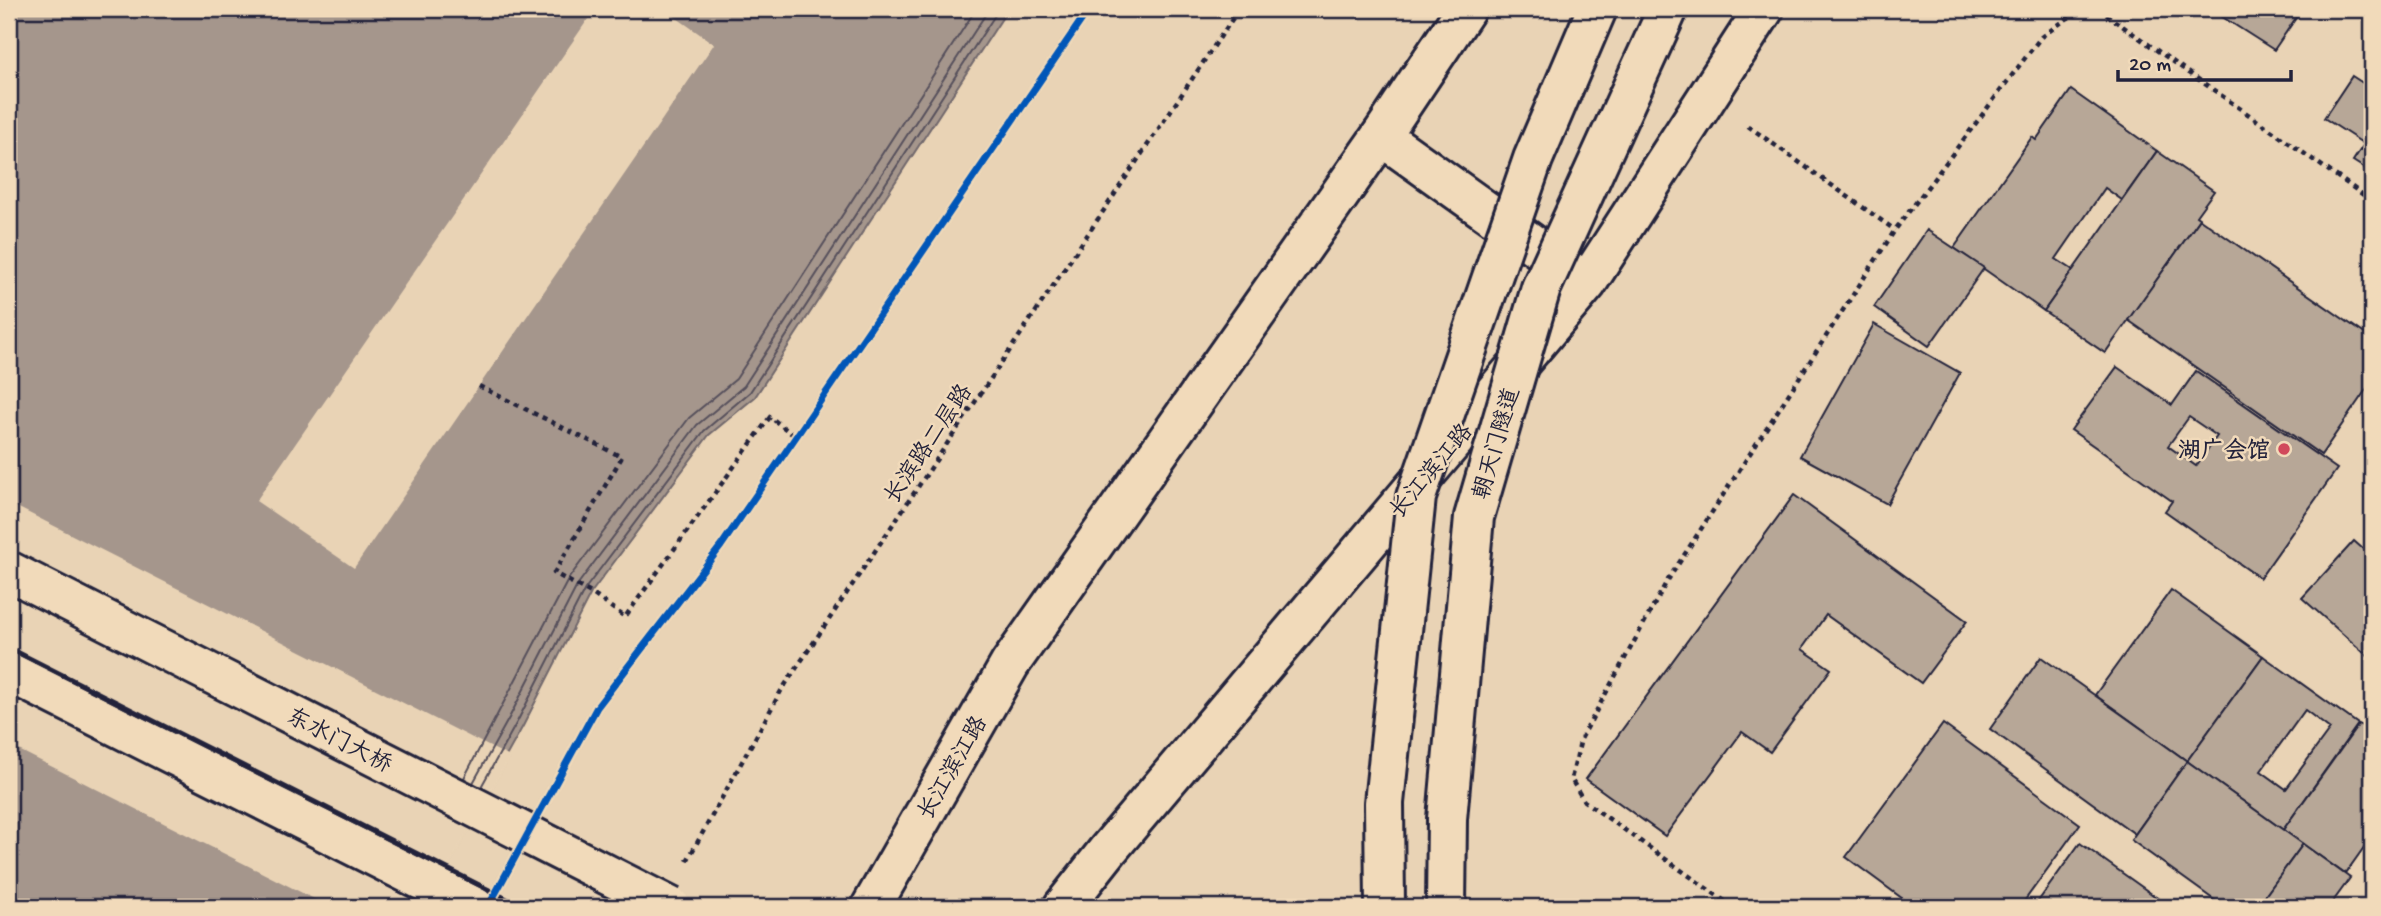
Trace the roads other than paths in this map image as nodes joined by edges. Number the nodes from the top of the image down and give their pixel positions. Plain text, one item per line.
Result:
1 (1466, 9) edge
2 (1597, 9) edge
3 (1668, 9) edge
4 (1764, 9) edge
5 (1381, 136) junction
6 (1587, 284) junction
7 (9, 571) edge
8 (9, 672) edge
9 (676, 889) edge
10 (475, 907) edge
11 (871, 907) edge
12 (1063, 907) edge
13 (1385, 907) edge
14 (1446, 907) edge

1 - 5 main road, 长江滨江路
2 - 13 main road, bridge
3 - 14 main road, 朝天门隧道, bridge
4 - 6 main road, 长江滨江路
5 - 6 main road
5 - 11 main road, 长江滨江路
6 - 12 main road, 长江滨江路
7 - 9 main road, 东水门大桥, bridge
8 - 10 main road

